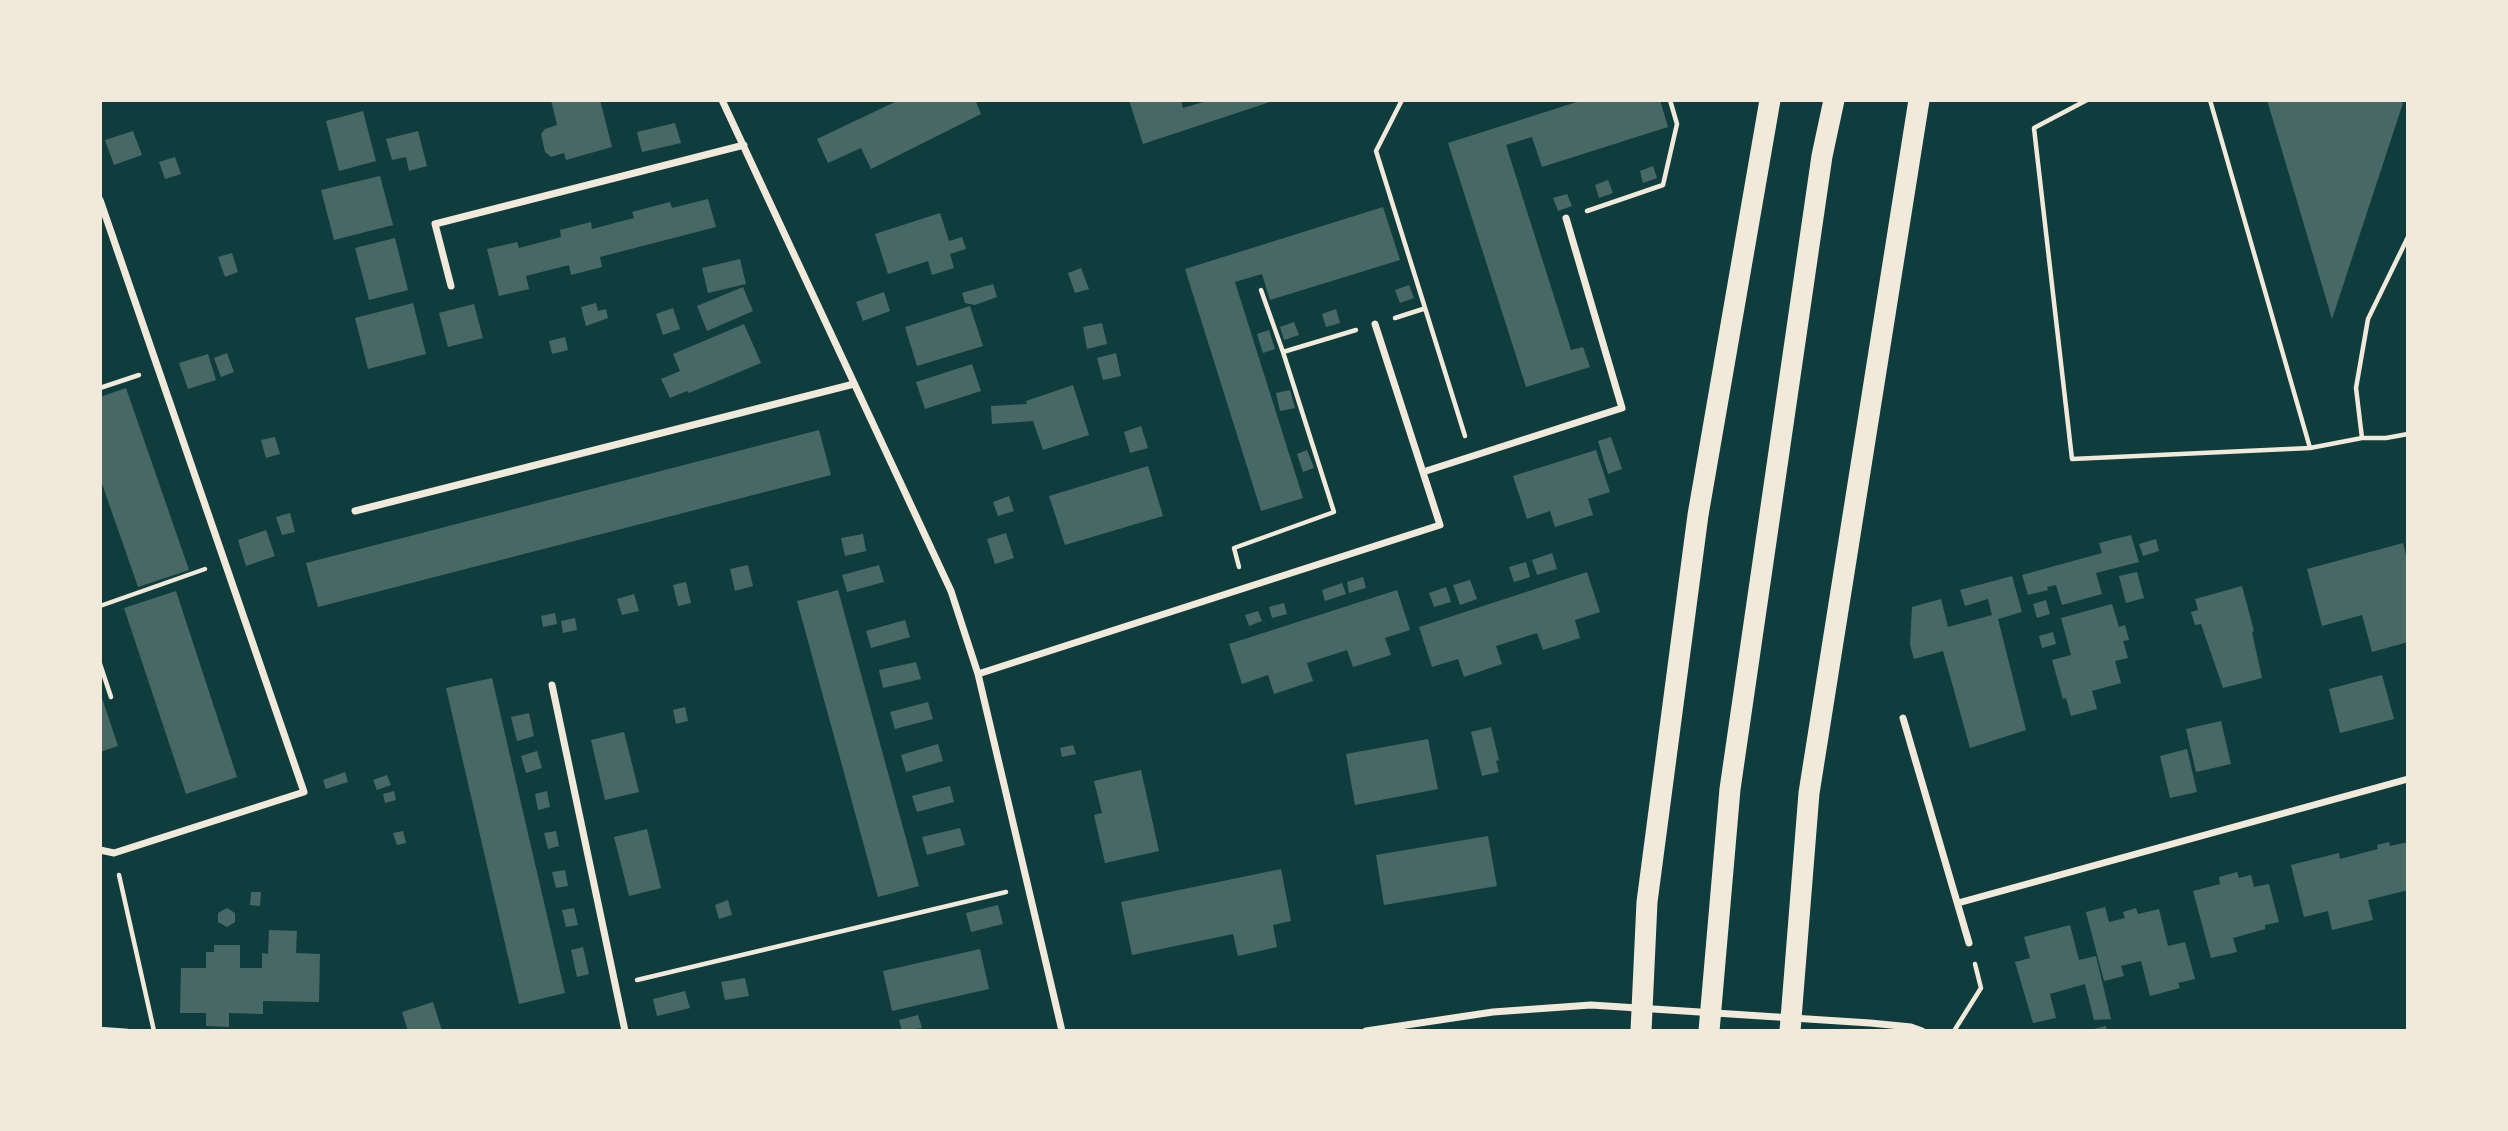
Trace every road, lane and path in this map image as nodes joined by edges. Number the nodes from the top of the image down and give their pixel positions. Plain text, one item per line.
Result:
1 (722, 100) edge
2 (1402, 100) edge
3 (1670, 100) edge
4 (1770, 100) edge
5 (1834, 100) edge
6 (1919, 100) edge
7 (2087, 100) edge
8 (2210, 100) edge
9 (744, 145) junction
10 (100, 200) edge
11 (1566, 218) joint
12 (2408, 237) edge
13 (452, 286) dead end
14 (1261, 290) dead end
15 (1375, 324) dead end
16 (158, 369) junction
17 (854, 384) junction
18 (100, 388) edge
19 (2408, 433) edge
20 (2362, 438) junction
21 (2310, 448) junction
22 (1471, 457) junction
23 (1423, 472) junction
24 (355, 511) dead end
25 (225, 562) junction
26 (1244, 588) junction
27 (100, 604) edge
28 (100, 664) edge
29 (978, 674) junction
30 (552, 685) dead end
31 (111, 697) dead end
32 (1903, 718) dead end
33 (2408, 779) edge
34 (100, 850) edge
35 (114, 853) junction
36 (1028, 887) junction
37 (1958, 903) junction
38 (1969, 943) dead end
39 (615, 985) junction
40 (1981, 988) dead end
41 (100, 1029) edge
42 (1375, 1030) edge
43 (128, 1031) edge
44 (154, 1031) edge
45 (625, 1031) edge
46 (1062, 1031) edge
47 (1366, 1031) edge
48 (1641, 1031) edge
49 (1709, 1031) edge
50 (1790, 1031) edge
51 (1922, 1031) edge
52 (1954, 1031) edge

1 - 9 street
2 - 22 path
3 - 11 path
4 - 48 highway
5 - 49 highway
6 - 50 highway
7 - 21 path
8 - 21 path
9 - 13 street
9 - 17 street
10 - 16 street
11 - 22 street
12 - 20 path
14 - 26 path
15 - 23 street
16 - 18 path
16 - 25 street
17 - 24 street
17 - 29 street
19 - 20 path
20 - 21 path
22 - 23 street
23 - 26 street
25 - 27 path
25 - 35 street
26 - 29 street
28 - 31 path
29 - 36 street
30 - 39 street
32 - 37 street
33 - 37 street
34 - 35 street
35 - 44 path
36 - 39 path
36 - 46 street
37 - 38 street
39 - 45 street
40 - 52 path
41 - 43 path
42 - 47 street
42 - 51 street

